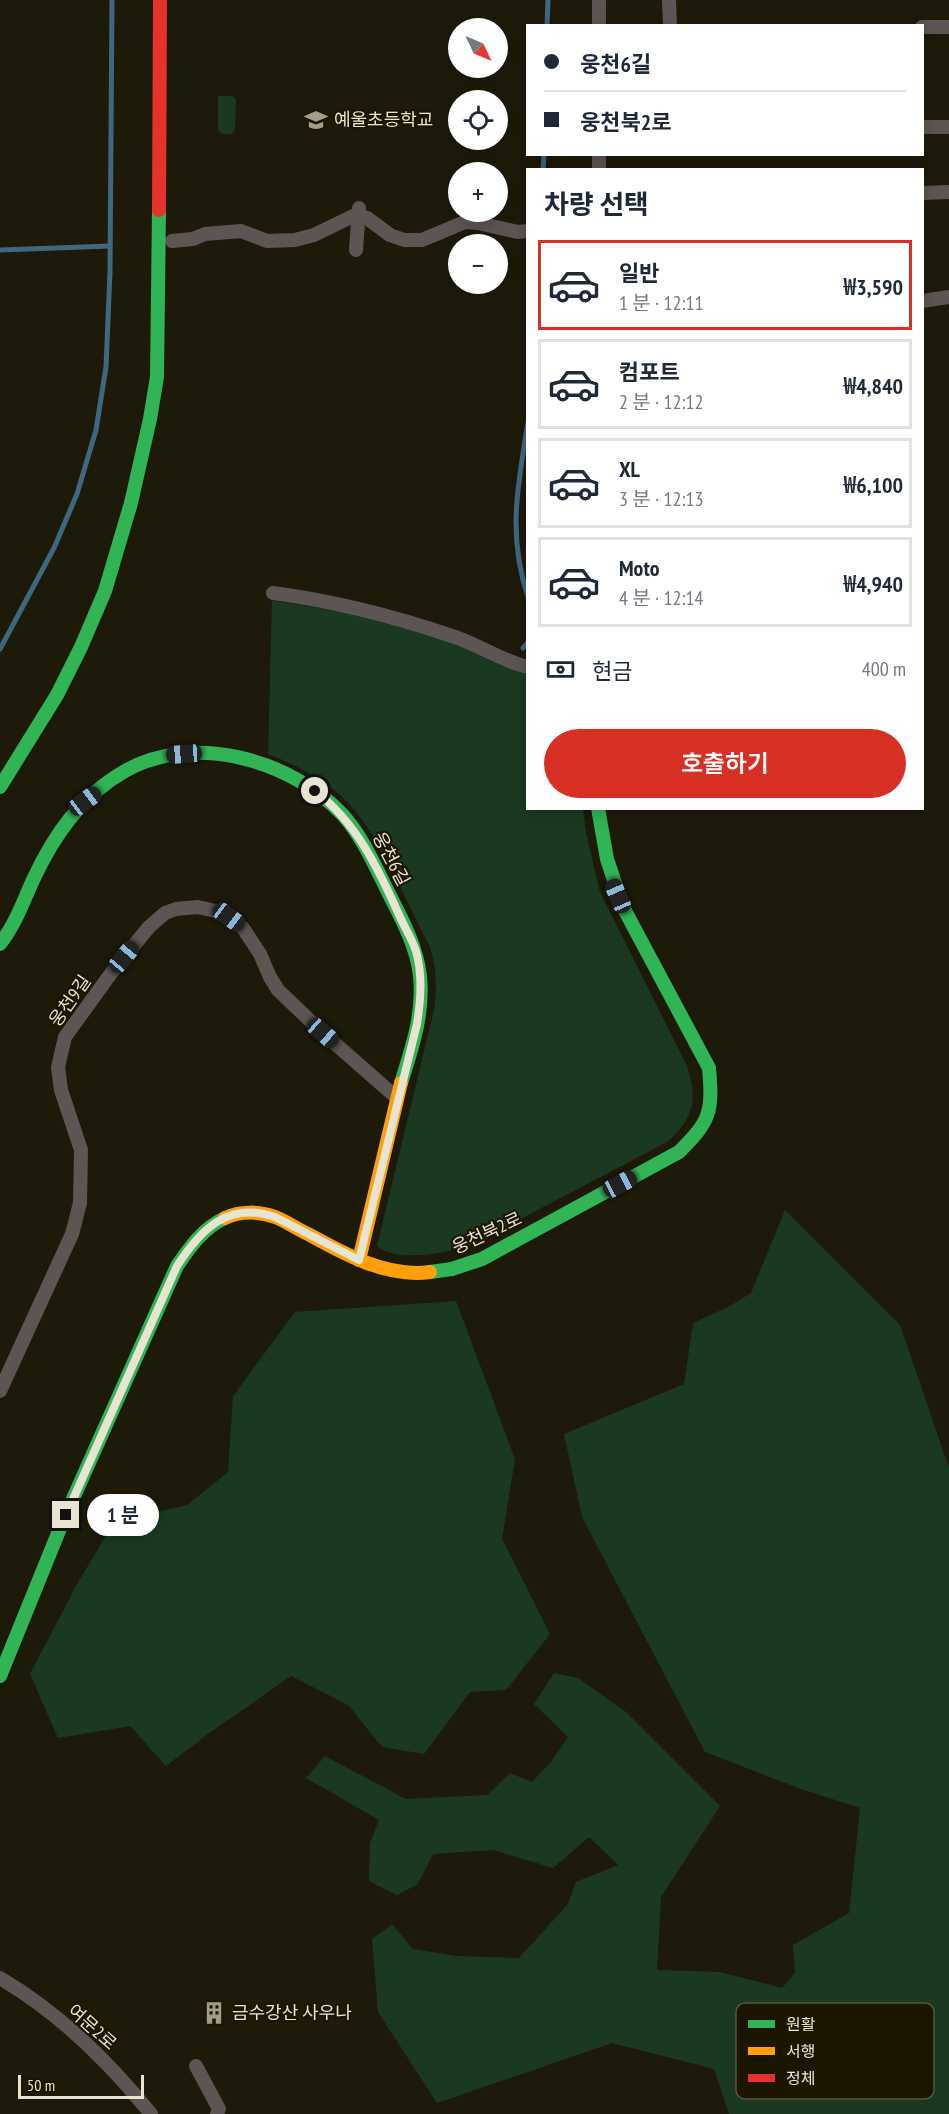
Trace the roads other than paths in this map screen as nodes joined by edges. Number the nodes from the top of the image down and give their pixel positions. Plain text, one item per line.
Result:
1 (160, 0) edge
2 (599, 0) edge
3 (669, 0) edge
4 (599, 24) edge
5 (670, 24) edge
6 (924, 27) edge
7 (949, 27) edge
8 (924, 127) edge
9 (949, 127) edge
10 (949, 192) edge
11 (924, 193) edge
12 (358, 212) junction
13 (526, 231) edge
14 (172, 241) dead end
15 (356, 250) dead end
16 (949, 297) edge
17 (924, 301) edge
18 (273, 593) dead end
19 (526, 667) edge
20 (0, 787) edge
21 (598, 810) edge
22 (0, 944) edge
23 (398, 1098) junction
24 (359, 1260) junction
25 (0, 1391) edge
26 (0, 1676) edge
27 (0, 1978) edge
28 (196, 2066) dead end
29 (151, 2114) edge
30 (216, 2114) edge

1 - 20 street
2 - 4 street
3 - 5 street
6 - 7 street
8 - 9 street
10 - 11 street
12 - 13 street
12 - 14 street
12 - 15 street
16 - 17 street
18 - 19 street
21 - 24 street, 웅천북2로
22 - 23 street, 웅천6길
23 - 24 street, 웅천6길
23 - 25 street, 웅천9길
24 - 26 street, 웅천북2로
27 - 29 street, 여문2로
28 - 30 street

